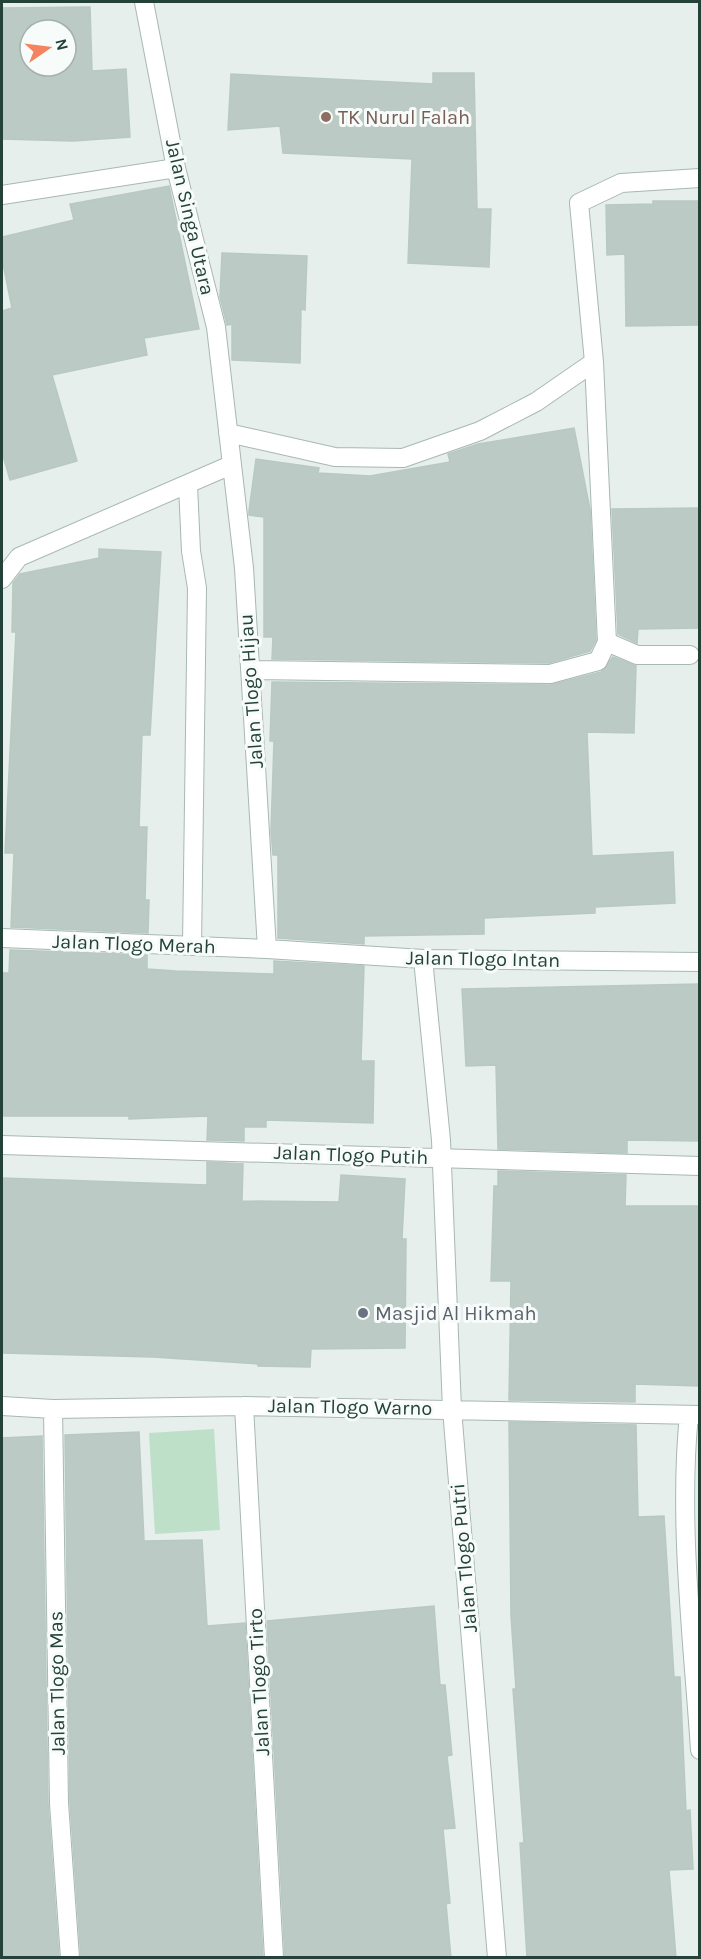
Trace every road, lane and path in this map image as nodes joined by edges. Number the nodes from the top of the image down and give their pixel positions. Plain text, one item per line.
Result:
1 (144, 2) edge
2 (177, 168) junction
3 (699, 178) edge
4 (2, 195) edge
5 (594, 362) junction
6 (228, 433) junction
7 (231, 465) junction
8 (188, 486) junction
9 (2, 579) edge
10 (607, 642) junction
11 (690, 655) dead end
12 (251, 670) junction
13 (2, 938) edge
14 (192, 946) junction
15 (267, 949) junction
16 (423, 959) junction
17 (699, 962) edge
18 (2, 1145) edge
19 (442, 1158) junction
20 (699, 1166) edge
21 (2, 1406) edge
22 (244, 1406) junction
23 (53, 1409) junction
24 (452, 1409) junction
25 (694, 1415) edge
26 (699, 1750) edge
27 (70, 1958) edge
28 (274, 1958) edge
29 (497, 1958) edge

1 - 2 street, Jalan Singa Utara
2 - 4 street
2 - 6 street, Jalan Singa Utara
3 - 5 street
5 - 6 street
5 - 10 street
6 - 7 street, Jalan Tlogo Hijau
7 - 8 street
7 - 12 street, Jalan Tlogo Hijau
8 - 9 street
8 - 14 street
10 - 11 street
10 - 12 street
12 - 15 street, Jalan Tlogo Hijau
13 - 14 street, Jalan Tlogo Merah
14 - 15 street, Jalan Tlogo Merah
15 - 16 street, Jalan Tlogo Intan
16 - 17 street, Jalan Tlogo Intan
16 - 19 street, Jalan Tlogo Putri
18 - 19 street, Jalan Tlogo Putih
19 - 20 street, Jalan Tlogo Putih
19 - 24 street, Jalan Tlogo Putri
21 - 23 street, Jalan Tlogo Warno
22 - 23 street, Jalan Tlogo Warno
22 - 24 street, Jalan Tlogo Warno
22 - 28 street, Jalan Tlogo Tirto
23 - 27 street, Jalan Tlogo Mas
24 - 25 street, Jalan Tlogo Warno
24 - 29 street, Jalan Tlogo Putri
25 - 26 street

